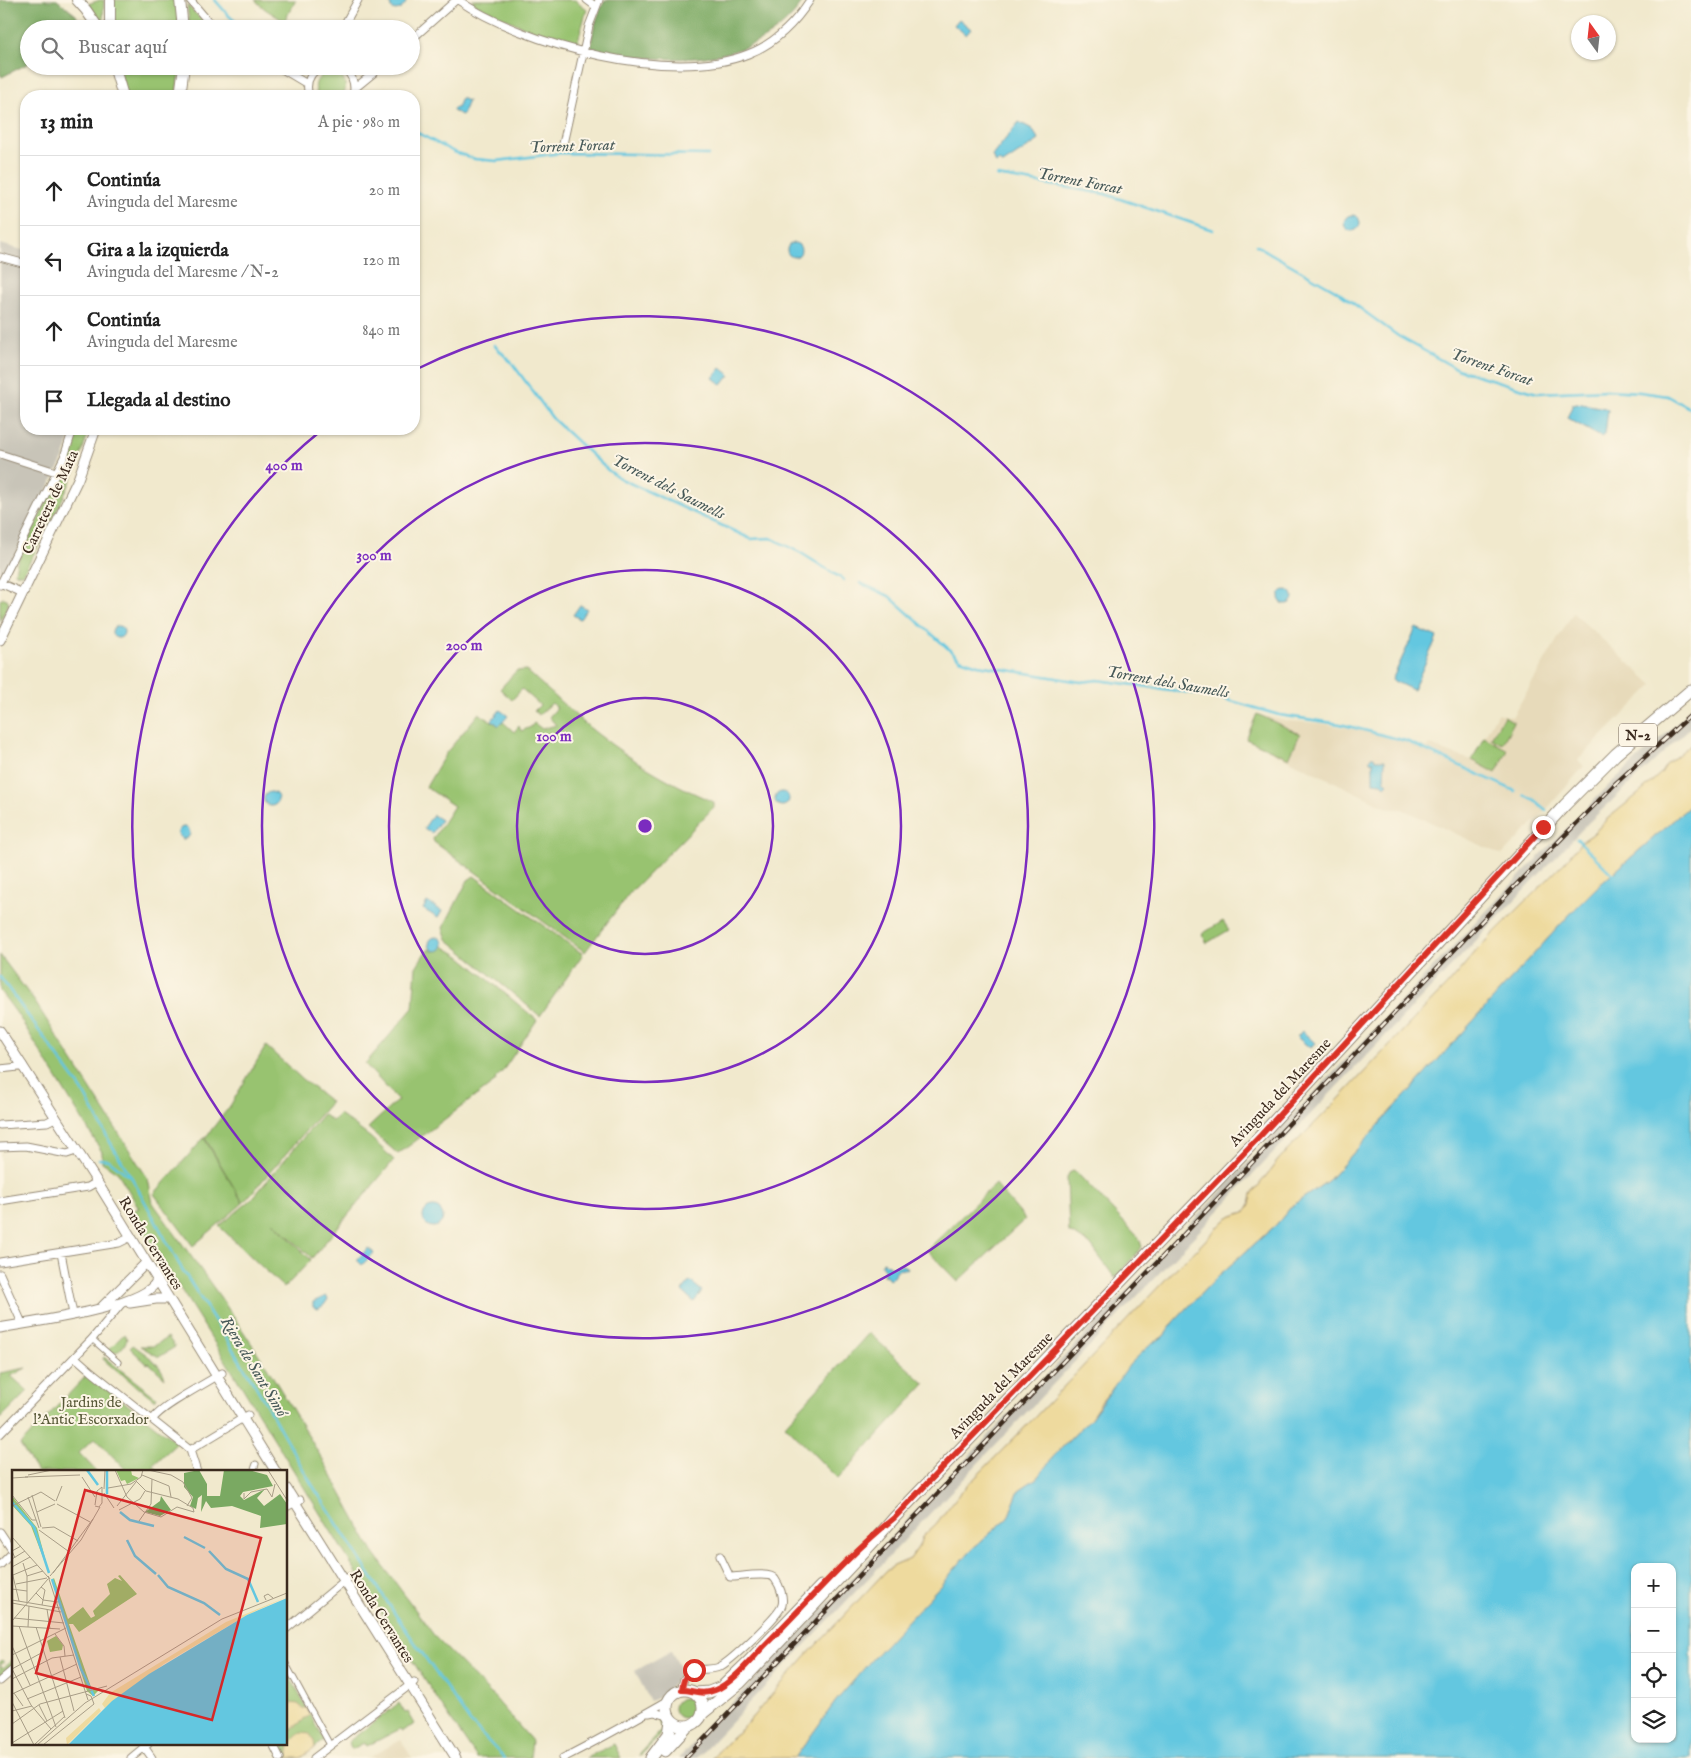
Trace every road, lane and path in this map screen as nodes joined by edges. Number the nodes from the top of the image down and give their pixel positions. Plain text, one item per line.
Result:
1 (77, 0) edge
2 (110, 0) edge
3 (180, 0) edge
4 (190, 0) edge
5 (358, 0) edge
6 (457, 0) edge
7 (587, 0) edge
8 (810, 0) edge
9 (597, 3) edge
10 (93, 20) edge
11 (110, 20) edge
12 (182, 20) edge
13 (207, 20) edge
14 (347, 20) edge
15 (420, 32) edge
16 (584, 52) junction
17 (117, 75) edge
18 (183, 75) edge
19 (292, 75) edge
20 (312, 75) edge
21 (350, 75) edge
22 (373, 75) edge
23 (307, 84) junction
24 (121, 90) edge
25 (181, 90) edge
26 (308, 90) edge
27 (354, 90) edge
28 (357, 90) edge
29 (563, 144) dead end
30 (0, 257) edge
31 (20, 262) edge
32 (71, 435) edge
33 (94, 435) edge
34 (0, 454) edge
35 (56, 472) junction
36 (0, 583) edge
37 (23, 593) junction
38 (0, 640) edge
39 (1691, 690) edge
40 (0, 1031) edge
41 (23, 1065) junction
42 (0, 1069) edge
43 (56, 1118) junction
44 (0, 1125) edge
45 (0, 1146) edge
46 (76, 1151) junction
47 (97, 1182) junction
48 (0, 1201) edge
49 (131, 1237) junction
50 (61, 1253) junction
51 (0, 1262) edge
52 (146, 1263) junction
53 (0, 1274) edge
54 (157, 1280) junction
55 (169, 1299) junction
56 (122, 1303) junction
57 (98, 1310) junction
58 (73, 1314) junction
59 (22, 1323) junction
60 (0, 1328) edge
61 (92, 1339) junction
62 (75, 1357) junction
63 (118, 1362) dead end
64 (219, 1375) junction
65 (245, 1417) junction
66 (152, 1419) junction
67 (0, 1434) edge
68 (190, 1450) junction
69 (256, 1464) dead end
70 (196, 1470) edge
71 (254, 1470) edge
72 (275, 1470) edge
73 (288, 1490) edge
74 (297, 1501) junction
75 (288, 1506) edge
76 (894, 1518) junction
77 (0, 1532) edge
78 (12, 1550) edge
79 (12, 1555) edge
80 (720, 1556) dead end
81 (0, 1565) edge
82 (346, 1579) junction
83 (288, 1627) edge
84 (288, 1668) edge
85 (12, 1671) edge
86 (0, 1681) edge
87 (412, 1683) junction
88 (682, 1690) junction
89 (695, 1693) junction
90 (669, 1700) junction
91 (703, 1713) junction
92 (644, 1714) junction
93 (669, 1718) junction
94 (688, 1727) junction
95 (330, 1745) junction
96 (144, 1746) edge
97 (146, 1746) edge
98 (274, 1746) edge
99 (131, 1758) edge
100 (152, 1758) edge
101 (280, 1758) edge
102 (314, 1758) edge
103 (456, 1758) edge
104 (563, 1758) edge
105 (651, 1758) edge
106 (658, 1758) edge

1 - 10 main road
2 - 11 main road
3 - 12 main road
4 - 13 street
5 - 14 street
6 - 15 street
6 - 16 street
7 - 9 street
8 - 16 street
9 - 16 street
16 - 29 street
17 - 24 main road
18 - 25 main road
19 - 23 street
20 - 23 street
21 - 27 street
22 - 28 street
23 - 26 street
30 - 31 street
32 - 35 street, Carretera de Mata
33 - 37 street, Carretera de Mata
34 - 35 street
35 - 36 street, Carretera de Mata
36 - 37 street
37 - 38 street, Carretera de Mata
39 - 76 main road, Avinguda del Maresme / N-2
40 - 41 street, Ronda Cervantes
41 - 42 street
41 - 43 street, Ronda Cervantes
43 - 44 street
43 - 46 street, Ronda Cervantes
45 - 46 street
46 - 47 street, Ronda Cervantes
47 - 48 street
47 - 49 street, Ronda Cervantes
49 - 50 street
49 - 52 street, Ronda Cervantes
50 - 51 street
50 - 58 street
52 - 54 street, Ronda Cervantes
52 - 57 street
53 - 59 street
54 - 55 street, Ronda Cervantes
54 - 56 street
55 - 56 street
55 - 64 street, Ronda Cervantes
56 - 57 street
56 - 61 street
57 - 58 street
58 - 59 street
59 - 60 street
61 - 62 street
61 - 63 street
62 - 66 street
62 - 67 street
64 - 65 street, Ronda Cervantes
64 - 66 street
65 - 68 street
65 - 72 street, Ronda Cervantes
66 - 68 street
68 - 70 street
69 - 71 street
73 - 74 street, Ronda Cervantes
74 - 75 street
74 - 82 street, Ronda Cervantes
76 - 89 main road, Avinguda del Maresme / N-2
76 - 91 main road, Avinguda del Maresme / N-2
77 - 78 street
79 - 81 street
80 - 88 street
82 - 83 street
82 - 87 street, Ronda Cervantes
84 - 95 street
85 - 86 street
87 - 95 street
87 - 103 street, Ronda Cervantes
88 - 89 main road
88 - 90 main road
89 - 91 main road
90 - 92 street
90 - 93 main road
91 - 94 main road
92 - 93 street
92 - 104 street
93 - 94 main road
93 - 105 main road
94 - 106 main road
95 - 102 street
96 - 99 street
97 - 100 street
98 - 101 street

